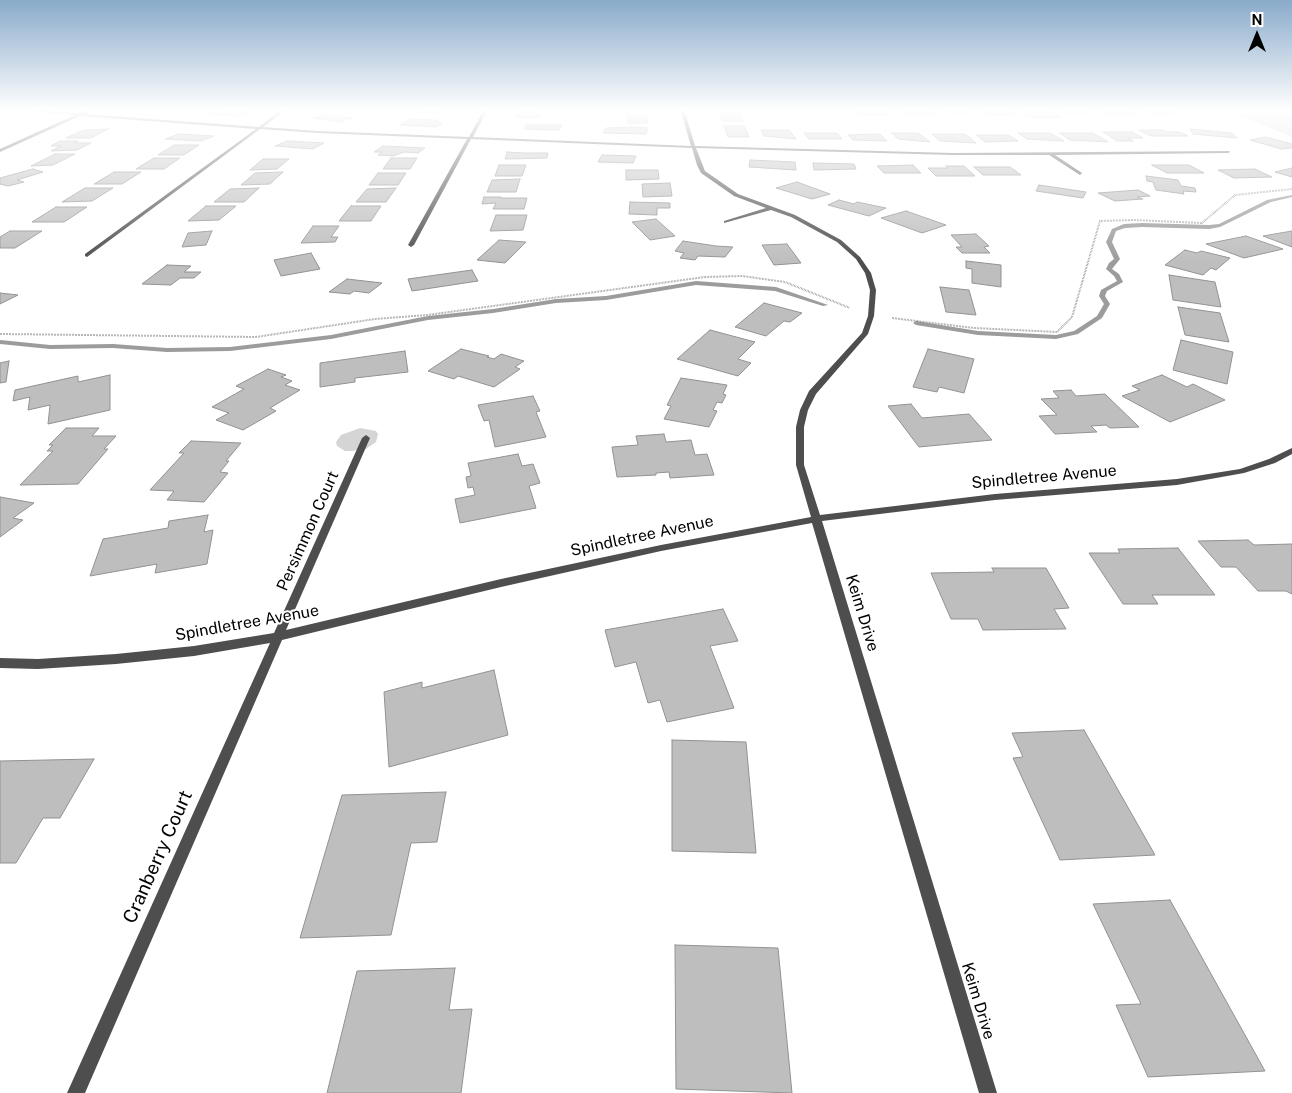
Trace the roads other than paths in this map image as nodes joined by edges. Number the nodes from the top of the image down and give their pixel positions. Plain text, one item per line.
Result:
1 (216, 160) edge
2 (458, 160) edge
3 (697, 160) edge
4 (1059, 160) edge
5 (1080, 174) dead end
6 (771, 208) junction
7 (726, 222) dead end
8 (411, 245) dead end
9 (87, 255) dead end
10 (366, 438) dead end
11 (1292, 451) edge
12 (815, 519) junction
13 (277, 637) junction
14 (0, 663) edge
15 (76, 1093) edge
16 (988, 1093) edge

1 - 9 street
2 - 8 street
3 - 6 street, Keim Drive
4 - 5 street
6 - 7 street
6 - 12 street, Keim Drive
10 - 13 street, Persimmon Court
11 - 12 street, Spindletree Avenue
12 - 13 street, Spindletree Avenue
12 - 16 street, Keim Drive
13 - 14 street, Spindletree Avenue
13 - 15 street, Cranberry Court

